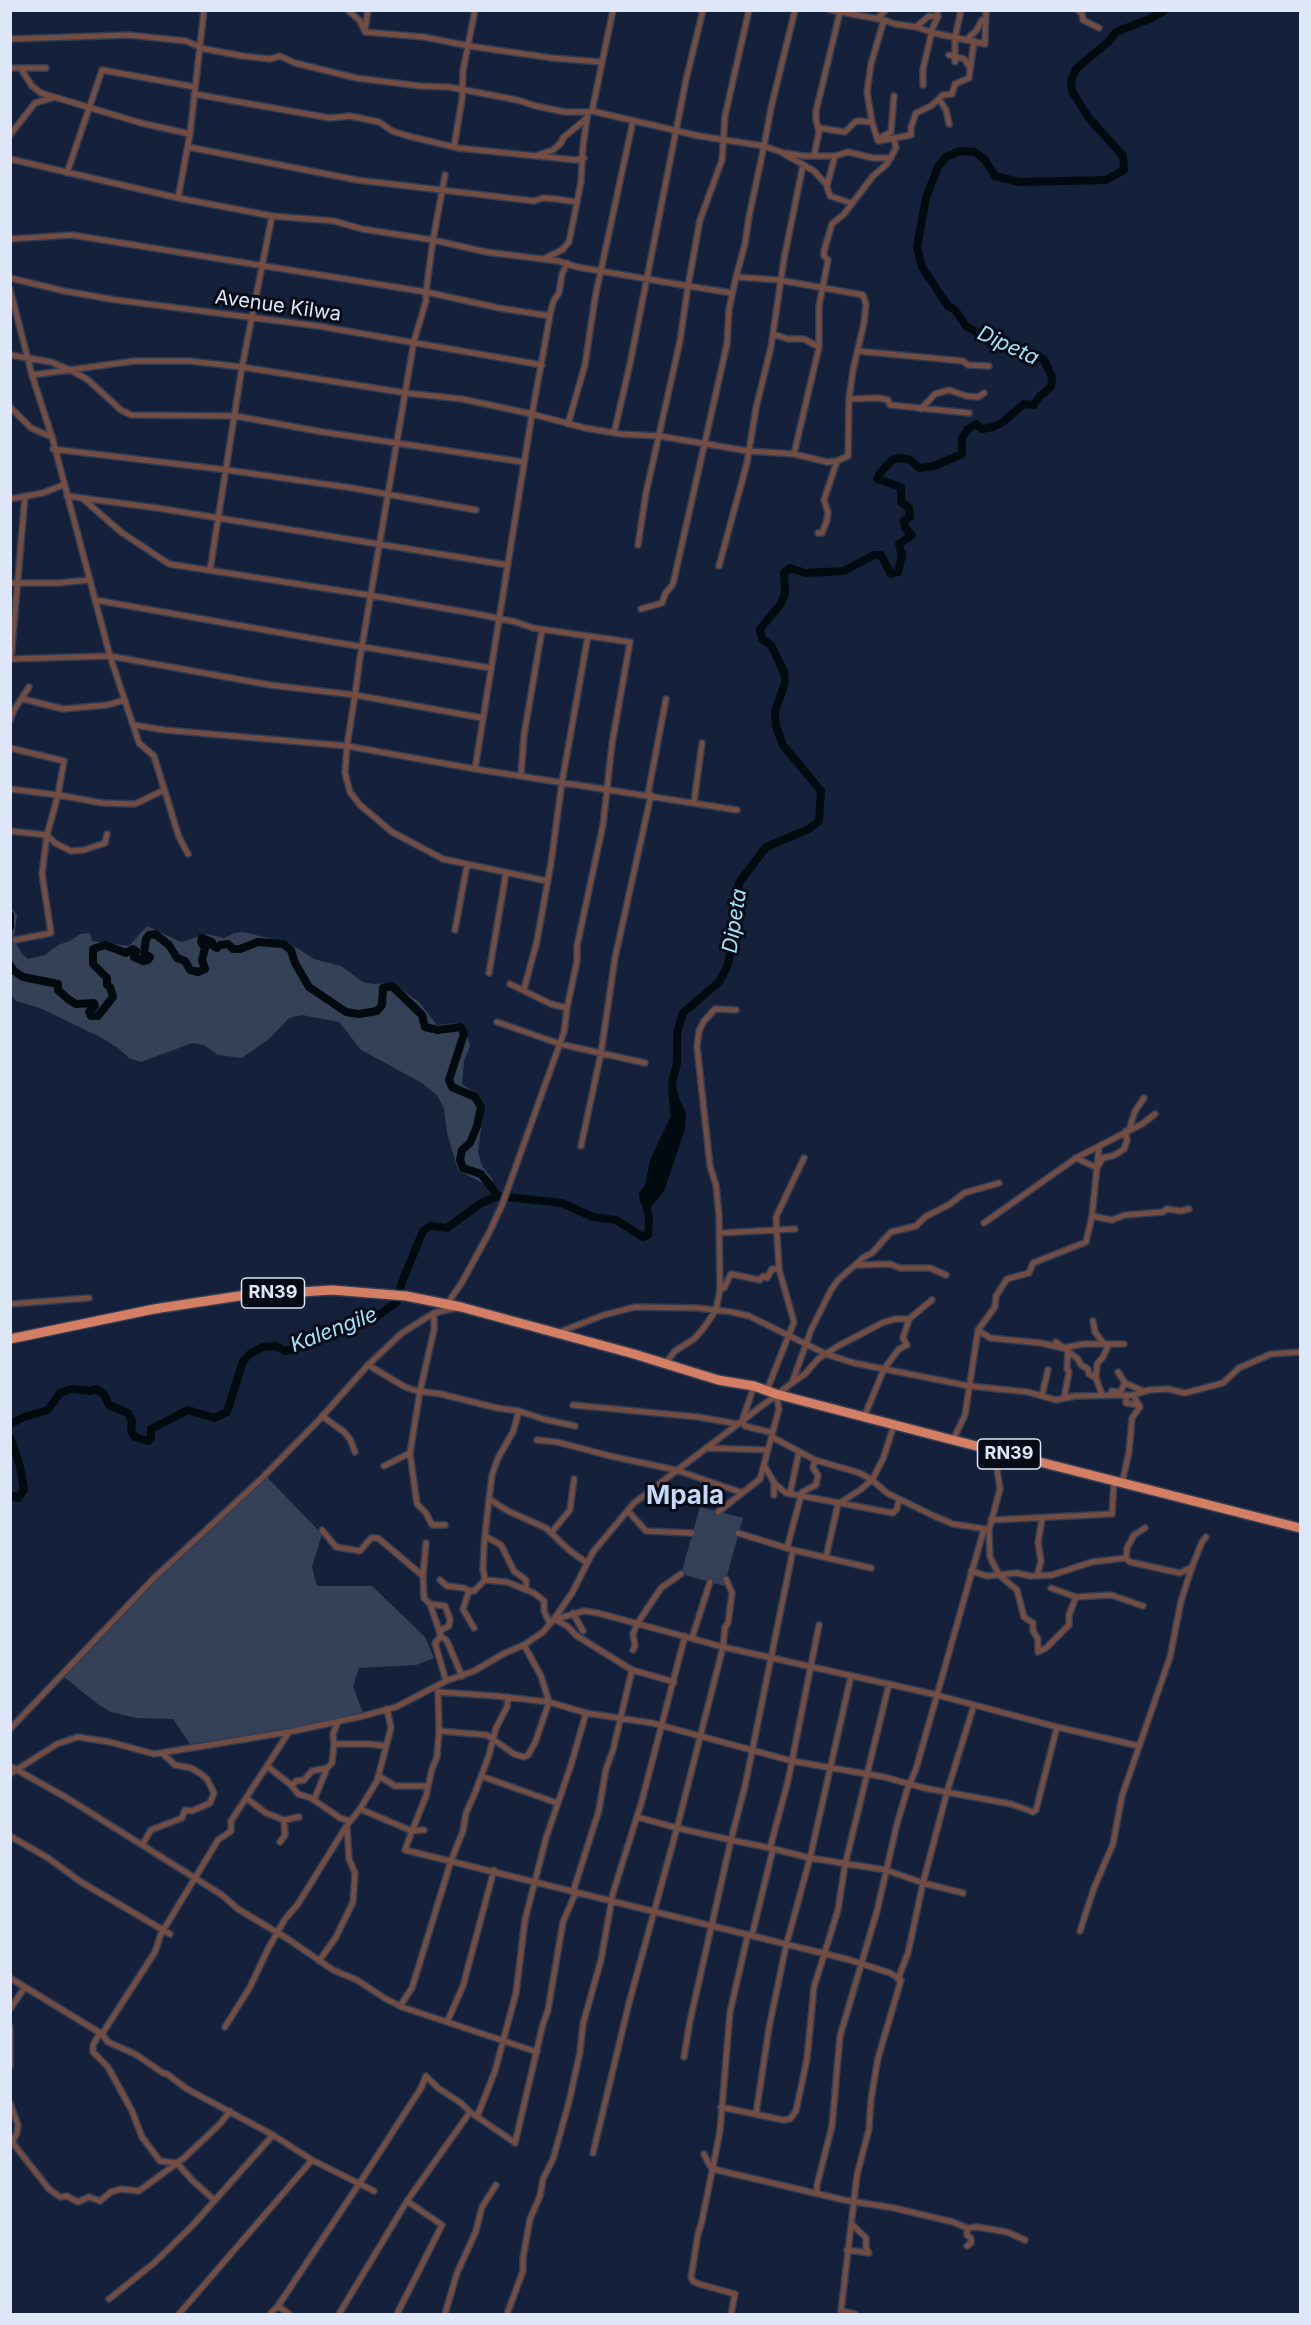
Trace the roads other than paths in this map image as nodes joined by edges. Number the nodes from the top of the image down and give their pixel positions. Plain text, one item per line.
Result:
1 (204, 10) edge
2 (348, 10) edge
3 (368, 10) edge
4 (475, 10) edge
5 (613, 10) edge
6 (703, 10) edge
7 (749, 10) edge
8 (795, 10) edge
9 (830, 10) edge
10 (873, 10) edge
11 (886, 10) edge
12 (962, 10) edge
13 (986, 10) edge
14 (1078, 10) edge
15 (840, 12) edge
16 (938, 14) edge
17 (869, 17) junction
18 (881, 19) junction
19 (986, 20) junction
20 (916, 27) junction
21 (1099, 28) dead end
22 (365, 32) junction
23 (931, 32) junction
24 (955, 38) junction
25 (10, 39) edge
26 (970, 40) junction
27 (200, 46) junction
28 (469, 46) junction
29 (601, 62) junction
30 (969, 66) junction
31 (10, 68) edge
32 (46, 68) dead end
33 (21, 69) junction
34 (923, 85) dead end
35 (195, 87) junction
36 (461, 89) junction
37 (194, 94) junction
38 (894, 96) dead end
39 (55, 97) junction
40 (939, 99) junction
41 (89, 107) junction
42 (589, 114) junction
43 (633, 121) junction
44 (872, 122) junction
45 (949, 124) dead end
46 (819, 128) junction
47 (676, 131) junction
48 (190, 134) junction
49 (10, 135) edge
50 (878, 139) junction
51 (722, 140) junction
52 (894, 140) junction
53 (764, 146) junction
54 (188, 147) junction
55 (454, 147) junction
56 (781, 152) junction
57 (536, 156) junction
58 (814, 156) junction
59 (835, 156) junction
60 (584, 158) junction
61 (891, 158) junction
62 (10, 159) edge
63 (803, 165) junction
64 (67, 173) junction
65 (445, 175) dead end
66 (827, 187) junction
67 (443, 189) junction
68 (178, 198) junction
69 (577, 202) junction
70 (851, 203) junction
71 (272, 216) junction
72 (10, 239) edge
73 (433, 240) junction
74 (543, 259) junction
75 (567, 263) junction
76 (263, 266) junction
77 (603, 271) junction
78 (736, 277) junction
79 (10, 278) edge
80 (646, 279) junction
81 (781, 281) junction
82 (688, 286) junction
83 (822, 287) junction
84 (10, 289) edge
85 (426, 292) junction
86 (732, 293) junction
87 (251, 316) junction
88 (550, 316) junction
89 (773, 334) junction
90 (414, 341) junction
91 (819, 347) junction
92 (857, 351) junction
93 (10, 356) edge
94 (27, 358) junction
95 (542, 365) junction
96 (989, 366) dead end
97 (242, 367) junction
98 (70, 370) junction
99 (32, 375) junction
100 (406, 393) junction
101 (984, 393) dead end
102 (849, 399) junction
103 (10, 407) edge
104 (921, 409) junction
105 (969, 413) dead end
106 (532, 414) junction
107 (235, 416) junction
108 (568, 424) junction
109 (614, 433) junction
110 (659, 436) junction
111 (52, 437) junction
112 (398, 443) junction
113 (705, 445) junction
114 (53, 449) junction
115 (748, 451) junction
116 (794, 454) junction
117 (837, 461) junction
118 (523, 462) junction
119 (227, 470) junction
120 (63, 485) junction
121 (388, 495) junction
122 (25, 496) junction
123 (67, 496) junction
124 (82, 498) junction
125 (10, 499) edge
126 (476, 510) dead end
127 (219, 518) junction
128 (818, 533) dead end
129 (638, 545) dead end
130 (380, 546) junction
131 (507, 565) junction
132 (718, 566) dead end
133 (210, 570) junction
134 (89, 580) junction
135 (10, 583) edge
136 (18, 583) junction
137 (371, 596) junction
138 (96, 600) junction
139 (641, 609) dead end
140 (500, 619) junction
141 (542, 630) junction
142 (588, 636) junction
143 (362, 646) junction
144 (110, 656) junction
145 (11, 659) edge
146 (491, 668) junction
147 (29, 687) dead end
148 (356, 695) junction
149 (23, 699) junction
150 (666, 699) dead end
151 (125, 700) junction
152 (483, 718) junction
153 (10, 720) edge
154 (134, 725) junction
155 (702, 742) dead end
156 (347, 746) junction
157 (10, 748) edge
158 (475, 770) junction
159 (521, 775) junction
160 (562, 782) junction
161 (10, 789) edge
162 (607, 789) junction
163 (164, 790) junction
164 (58, 795) junction
165 (649, 795) junction
166 (694, 802) junction
167 (737, 810) dead end
168 (10, 831) edge
169 (107, 834) dead end
170 (47, 835) junction
171 (188, 854) dead end
172 (467, 865) junction
173 (506, 873) junction
174 (547, 881) junction
175 (455, 930) dead end
176 (15, 940) dead end
177 (489, 973) dead end
178 (510, 984) dead end
179 (524, 989) junction
180 (567, 1008) junction
181 (736, 1010) dead end
182 (497, 1022) dead end
183 (560, 1044) junction
184 (601, 1053) junction
185 (645, 1064) dead end
186 (1144, 1098) dead end
187 (1155, 1114) dead end
188 (1127, 1130) junction
189 (581, 1146) dead end
190 (1099, 1147) junction
191 (804, 1158) dead end
192 (1076, 1158) junction
193 (1098, 1166) junction
194 (999, 1183) dead end
195 (1189, 1209) dead end
196 (1092, 1216) junction
197 (984, 1222) dead end
198 (795, 1229) dead end
199 (777, 1231) junction
200 (720, 1233) junction
201 (856, 1265) junction
202 (779, 1269) junction
203 (946, 1275) dead end
204 (720, 1288) junction
205 (89, 1298) dead end
206 (932, 1300) dead end
207 (10, 1304) edge
208 (447, 1304) junction
209 (461, 1307) junction
210 (716, 1310) junction
211 (434, 1313) junction
212 (909, 1319) junction
213 (1093, 1321) dead end
214 (978, 1330) junction
215 (555, 1333) junction
216 (790, 1334) junction
217 (10, 1339) edge
218 (1056, 1342) dead end
219 (806, 1343) junction
220 (1105, 1344) junction
221 (1124, 1344) dead end
222 (1066, 1347) junction
223 (1300, 1352) edge
224 (826, 1354) junction
225 (665, 1364) junction
226 (368, 1365) junction
227 (1081, 1365) junction
228 (884, 1369) junction
229 (1048, 1371) dead end
230 (1069, 1372) junction
231 (1118, 1372) dead end
232 (1096, 1378) junction
233 (792, 1383) junction
234 (1125, 1383) junction
235 (754, 1386) junction
236 (969, 1386) junction
237 (1143, 1391) junction
238 (420, 1392) junction
239 (771, 1392) junction
240 (1042, 1395) junction
241 (1102, 1395) junction
242 (1111, 1395) junction
243 (1130, 1395) junction
244 (1064, 1398) junction
245 (573, 1405) dead end
246 (1139, 1405) junction
247 (519, 1411) junction
248 (322, 1416) junction
249 (864, 1417) junction
250 (740, 1423) junction
251 (894, 1425) junction
252 (575, 1426) dead end
253 (773, 1435) junction
254 (537, 1440) dead end
255 (953, 1440) junction
256 (706, 1448) junction
257 (768, 1450) junction
258 (994, 1450) junction
259 (355, 1452) dead end
260 (800, 1452) junction
261 (410, 1453) junction
262 (815, 1460) junction
263 (764, 1465) junction
264 (384, 1466) dead end
265 (676, 1470) junction
266 (574, 1479) dead end
267 (872, 1479) junction
268 (774, 1482) junction
269 (1118, 1482) junction
270 (740, 1492) junction
271 (790, 1493) junction
272 (774, 1495) dead end
273 (801, 1496) junction
274 (489, 1499) junction
275 (900, 1499) junction
276 (837, 1504) junction
277 (628, 1511) junction
278 (718, 1512) dead end
279 (1042, 1519) junction
280 (991, 1520) junction
281 (445, 1525) dead end
282 (1145, 1528) dead end
283 (1300, 1528) edge
284 (986, 1529) junction
285 (322, 1530) dead end
286 (551, 1533) junction
287 (692, 1533) dead end
288 (738, 1533) dead end
289 (485, 1536) junction
290 (1206, 1537) dead end
291 (426, 1543) dead end
292 (790, 1549) junction
293 (826, 1557) junction
294 (1126, 1558) junction
295 (587, 1563) junction
296 (871, 1568) dead end
297 (1192, 1568) junction
298 (971, 1571) junction
299 (681, 1574) dead end
300 (999, 1575) junction
301 (423, 1576) junction
302 (1037, 1576) junction
303 (726, 1579) dead end
304 (440, 1580) dead end
305 (485, 1580) junction
306 (710, 1582) dead end
307 (1051, 1588) dead end
308 (526, 1590) junction
309 (469, 1591) junction
310 (1076, 1597) junction
311 (430, 1604) junction
312 (1143, 1606) dead end
313 (573, 1613) junction
314 (552, 1622) junction
315 (638, 1624) junction
316 (819, 1625) dead end
317 (474, 1628) dead end
318 (583, 1630) dead end
319 (440, 1634) junction
320 (688, 1637) junction
321 (524, 1645) junction
322 (723, 1647) junction
323 (633, 1650) dead end
324 (771, 1659) junction
325 (812, 1668) junction
326 (632, 1670) junction
327 (462, 1676) junction
328 (851, 1676) junction
329 (446, 1681) junction
330 (674, 1682) junction
331 (889, 1684) junction
332 (438, 1689) junction
333 (937, 1695) junction
334 (508, 1697) junction
335 (549, 1702) junction
336 (974, 1705) junction
337 (387, 1709) junction
338 (586, 1713) junction
339 (621, 1717) junction
340 (338, 1722) junction
341 (662, 1727) junction
342 (1057, 1727) junction
343 (10, 1729) edge
344 (439, 1731) junction
345 (289, 1732) junction
346 (701, 1737) junction
347 (494, 1739) junction
348 (334, 1744) junction
349 (386, 1746) junction
350 (1139, 1746) junction
351 (751, 1749) junction
352 (162, 1753) junction
353 (792, 1761) junction
354 (10, 1766) edge
355 (267, 1766) junction
356 (829, 1766) junction
357 (327, 1768) junction
358 (17, 1770) junction
359 (10, 1774) edge
360 (868, 1775) junction
361 (379, 1776) junction
362 (481, 1776) junction
363 (910, 1784) junction
364 (292, 1786) junction
365 (428, 1786) junction
366 (948, 1791) junction
367 (246, 1798) junction
368 (314, 1800) junction
369 (557, 1803) junction
370 (360, 1809) junction
371 (299, 1817) dead end
372 (637, 1817) junction
373 (284, 1820) junction
374 (348, 1823) junction
375 (677, 1828) junction
376 (424, 1830) dead end
377 (412, 1831) junction
378 (10, 1836) edge
379 (731, 1840) junction
380 (280, 1842) dead end
381 (142, 1845) junction
382 (771, 1849) junction
383 (810, 1858) junction
384 (451, 1861) junction
385 (845, 1863) junction
386 (494, 1870) junction
387 (886, 1870) junction
388 (195, 1878) junction
389 (537, 1881) junction
390 (923, 1883) junction
391 (575, 1892) junction
392 (963, 1893) dead end
393 (611, 1902) junction
394 (653, 1911) junction
395 (712, 1926) junction
396 (164, 1930) junction
397 (1080, 1931) dead end
398 (279, 1933) junction
399 (170, 1934) dead end
400 (750, 1934) junction
401 (786, 1946) junction
402 (824, 1955) junction
403 (319, 1961) junction
404 (862, 1964) junction
405 (10, 1978) edge
406 (898, 1979) junction
407 (25, 1987) junction
408 (400, 2006) junction
409 (10, 2008) edge
410 (447, 2022) junction
411 (225, 2026) dead end
412 (10, 2027) edge
413 (101, 2034) junction
414 (501, 2041) junction
415 (537, 2052) junction
416 (684, 2057) dead end
417 (10, 2066) edge
418 (10, 2103) edge
419 (721, 2107) junction
420 (230, 2111) junction
421 (470, 2112) junction
422 (756, 2114) junction
423 (477, 2116) junction
424 (273, 2134) junction
425 (593, 2153) dead end
426 (704, 2154) dead end
427 (312, 2160) junction
428 (177, 2163) junction
429 (712, 2168) junction
430 (359, 2183) junction
431 (496, 2185) dead end
432 (374, 2191) dead end
433 (817, 2194) junction
434 (213, 2199) junction
435 (407, 2201) junction
436 (854, 2201) junction
437 (852, 2224) junction
438 (967, 2228) junction
439 (1025, 2240) dead end
440 (967, 2246) dead end
441 (848, 2250) junction
442 (109, 2300) dead end
443 (278, 2306) junction
444 (179, 2314) edge
445 (270, 2314) edge
446 (289, 2314) edge
447 (339, 2314) edge
448 (397, 2314) edge
449 (445, 2314) edge
450 (507, 2314) edge
451 (731, 2314) edge
452 (855, 2314) edge

1 - 27 street
2 - 22 street
3 - 22 street
4 - 28 street
5 - 29 street
6 - 47 street
7 - 51 street
8 - 53 street
9 - 15 street
10 - 17 street
11 - 18 street
12 - 24 street
13 - 19 street
14 - 21 street
15 - 17 street
15 - 46 street
16 - 20 street
16 - 23 street
17 - 18 street
18 - 20 street
18 - 44 street
19 - 26 street
19 - 26 street
20 - 23 street
22 - 28 street
23 - 24 street
23 - 34 street
24 - 26 street
24 - 30 street
25 - 27 street
26 - 30 street
27 - 35 street
27 - 36 street
28 - 29 street
28 - 36 street
29 - 42 street
30 - 40 street
31 - 33 street
32 - 33 street
33 - 39 street
35 - 37 street
35 - 41 street
36 - 42 street
36 - 55 street
37 - 48 street
37 - 55 street
38 - 50 street
39 - 41 street
39 - 49 street
40 - 45 street
40 - 52 street
41 - 48 street
41 - 64 street
42 - 43 street
42 - 57 street
42 - 60 street
43 - 47 street
43 - 77 street
44 - 46 street
44 - 50 street
46 - 58 street
47 - 51 street
47 - 80 street
48 - 54 street
50 - 52 street
51 - 53 street
51 - 82 street
52 - 61 street
53 - 56 street
53 - 78 street
54 - 67 street
54 - 68 street
55 - 57 street
56 - 58 street
56 - 63 street
57 - 60 street
58 - 59 street
59 - 61 street
59 - 66 street
60 - 69 street
61 - 70 street
62 - 64 street
63 - 66 street
63 - 81 street
64 - 68 street
65 - 67 street
66 - 70 street
67 - 69 street
67 - 73 street
68 - 71 street
69 - 74 street
70 - 83 street
71 - 73 street
71 - 76 street
72 - 76 street
73 - 74 street
73 - 85 street
74 - 75 street
75 - 77 street
75 - 88 street
76 - 85 street
76 - 87 street
77 - 80 street
77 - 108 street
78 - 81 street
78 - 86 street
79 - 87 street, Avenue Kilwa
80 - 82 street
80 - 109 street
81 - 83 street
81 - 89 street
82 - 86 street
82 - 110 street
83 - 91 street
83 - 92 street
84 - 94 street
85 - 88 street
85 - 90 street
86 - 113 street
87 - 90 street, Avenue Kilwa
87 - 97 street
88 - 95 street
89 - 91 street
89 - 115 street
90 - 95 street, Avenue Kilwa
90 - 100 street
91 - 116 street
92 - 96 street
92 - 102 street
93 - 94 street
94 - 98 street
94 - 99 street
95 - 106 street
97 - 98 street
97 - 100 street
97 - 107 street
98 - 99 street
98 - 107 street
99 - 111 street
100 - 106 street
100 - 112 street
101 - 104 street
102 - 104 street
102 - 117 street
103 - 111 street
104 - 105 street
106 - 108 street
106 - 118 street
107 - 112 street
107 - 119 street
108 - 109 street
109 - 110 street
110 - 113 street
110 - 129 street
111 - 114 street
112 - 118 street
112 - 121 street
113 - 115 street
113 - 139 street
114 - 119 street
114 - 120 street
115 - 116 street
115 - 132 street
116 - 117 street
117 - 128 street
118 - 131 street
119 - 121 street
119 - 127 street
120 - 122 street
120 - 123 street
121 - 126 street
121 - 130 street
122 - 125 street
122 - 136 street
123 - 124 street
123 - 134 street
124 - 127 street
124 - 133 street
127 - 130 street
127 - 133 street
130 - 131 street
130 - 137 street
131 - 140 street
133 - 137 street
134 - 136 street
134 - 138 street
135 - 136 street
136 - 145 street
137 - 140 street
137 - 143 street
138 - 143 street
138 - 144 street
140 - 141 street
140 - 146 street
141 - 142 street
141 - 159 street
142 - 160 street
142 - 162 street
143 - 146 street
143 - 148 street
144 - 145 street
144 - 148 street
144 - 151 street
146 - 152 street
147 - 149 street
148 - 152 street
148 - 156 street
149 - 151 street
149 - 153 street
150 - 165 street
151 - 154 street
152 - 158 street
154 - 156 street
154 - 163 street
155 - 166 street
156 - 158 street
156 - 172 street
157 - 164 street
158 - 159 street
159 - 160 street
160 - 162 street
160 - 174 street
161 - 164 street
162 - 165 street
162 - 180 street
163 - 164 street
163 - 171 street
164 - 170 street
165 - 166 street
165 - 184 street
166 - 167 street
168 - 170 street
169 - 170 street
170 - 176 street
172 - 173 street
172 - 175 street
173 - 174 street
173 - 177 street
174 - 179 street
178 - 179 street
179 - 180 street
180 - 183 street
181 - 200 street
182 - 183 street
183 - 184 street
183 - 208 street
184 - 185 street
184 - 189 street
186 - 188 street
187 - 188 street
188 - 190 street
188 - 193 street
190 - 192 street
190 - 193 street
191 - 199 street
192 - 193 street
192 - 197 street
193 - 196 street
194 - 201 street
195 - 196 street
196 - 214 street
198 - 199 street
199 - 200 street
199 - 202 street
200 - 204 street
201 - 203 street
201 - 219 street
202 - 204 street
202 - 216 street
204 - 210 street
205 - 207 street
206 - 212 street
208 - 209 highway, RN39
208 - 217 highway, RN39
209 - 211 street
209 - 215 highway, RN39
210 - 215 street
210 - 216 street
210 - 225 street
211 - 226 street
211 - 238 street
212 - 224 street
212 - 228 street
213 - 220 street
214 - 222 street
214 - 236 street
215 - 225 highway, RN39
216 - 219 street
216 - 239 street
218 - 222 street
219 - 224 street
219 - 233 street
220 - 221 street
220 - 222 street
220 - 232 street
222 - 227 street
222 - 230 street
223 - 237 street
224 - 228 street
224 - 233 street
225 - 235 highway, RN39
226 - 238 street
226 - 248 street
227 - 230 street
227 - 232 street
228 - 236 street
228 - 249 street
229 - 240 street
230 - 244 street
231 - 234 street
232 - 241 street
233 - 239 street
234 - 237 street
234 - 242 street
235 - 239 highway, RN39
235 - 250 street
236 - 240 street
236 - 255 street
237 - 243 street
238 - 247 street
238 - 261 street
239 - 249 highway, RN39
239 - 250 street
239 - 253 street
240 - 244 street
241 - 242 street
241 - 244 street
242 - 243 street
243 - 246 street
243 - 246 street
245 - 250 street
246 - 269 street
247 - 252 street
247 - 274 street
248 - 259 street
248 - 343 street
249 - 251 highway, RN39
250 - 253 street
250 - 256 street
251 - 255 highway, RN39
251 - 267 street
253 - 257 street
253 - 260 street
254 - 265 street
255 - 258 highway, RN39
256 - 257 street
256 - 265 street
257 - 263 street
258 - 269 highway, RN39
258 - 280 street
260 - 262 street
260 - 271 street
261 - 264 street
261 - 281 street
262 - 267 street
262 - 273 street
263 - 268 street
263 - 270 street
265 - 270 street
265 - 277 street
266 - 286 street
267 - 275 street
267 - 276 street
268 - 271 street
268 - 272 street
269 - 279 street
269 - 283 highway, RN39
270 - 278 street
271 - 273 street
273 - 276 street
273 - 292 street
274 - 286 street
274 - 289 street
275 - 276 street
275 - 284 street
276 - 293 street
277 - 287 street
277 - 295 street
279 - 280 street
279 - 302 street
280 - 284 street
282 - 294 street
284 - 298 street
284 - 300 street
285 - 301 street
286 - 295 street
288 - 292 street
289 - 305 street
289 - 308 street
290 - 297 street
291 - 301 street
292 - 293 street
292 - 324 street
293 - 296 street
294 - 297 street
294 - 302 street
295 - 314 street
297 - 350 street
298 - 300 street
298 - 333 street
299 - 315 street
300 - 302 street
300 - 310 street
301 - 311 street
303 - 322 street
304 - 309 street
305 - 308 street
305 - 309 street
306 - 320 street
307 - 310 street
308 - 314 street
309 - 317 street
310 - 312 street
311 - 319 street
311 - 319 street
313 - 314 street
313 - 315 street
313 - 318 street
314 - 321 street
314 - 326 street
315 - 320 street
315 - 323 street
316 - 325 street
319 - 327 street
319 - 329 street
320 - 322 street
320 - 330 street
321 - 327 street
321 - 335 street
322 - 324 street
322 - 346 street
324 - 325 street
324 - 351 street
325 - 328 street
325 - 353 street
326 - 330 street
326 - 339 street
327 - 329 street
328 - 331 street
328 - 356 street
329 - 332 street
330 - 341 street
331 - 333 street
331 - 360 street
332 - 334 street
332 - 337 street
332 - 344 street
333 - 336 street
333 - 363 street
334 - 335 street
334 - 347 street
335 - 338 street
335 - 347 street
336 - 342 street
336 - 366 street
337 - 340 street
337 - 349 street
338 - 339 street
338 - 369 street
339 - 341 street
339 - 391 street
340 - 345 street
340 - 348 street
341 - 346 street
341 - 372 street
342 - 350 street
342 - 366 street
344 - 347 street
344 - 365 street
345 - 352 street
345 - 355 street
346 - 351 street
346 - 375 street
347 - 362 street
348 - 349 street
348 - 357 street
349 - 361 street
350 - 397 street
351 - 353 street
351 - 379 street
352 - 358 street
352 - 381 street
353 - 356 street
353 - 382 street
354 - 358 street
355 - 364 street
355 - 367 street
356 - 360 street
356 - 383 street
357 - 364 street
357 - 368 street
358 - 359 street
358 - 381 street
360 - 363 street
360 - 385 street
361 - 365 street
361 - 370 street
362 - 369 street
362 - 384 street
363 - 366 street
363 - 387 street
364 - 368 street
365 - 377 street
366 - 390 street
367 - 373 street
367 - 388 street
368 - 374 street
369 - 389 street
370 - 374 street
370 - 377 street
371 - 373 street
372 - 375 street
372 - 393 street
373 - 380 street
374 - 398 street
374 - 403 street
375 - 379 street
375 - 394 street
376 - 377 street
377 - 384 street
378 - 396 street
379 - 382 street
379 - 395 street
381 - 388 street
382 - 383 street
382 - 400 street
383 - 385 street
383 - 401 street
384 - 386 street
384 - 408 street
385 - 387 street
385 - 402 street
386 - 389 street
386 - 410 street
387 - 390 street
387 - 404 street
388 - 396 street
388 - 398 street
389 - 391 street
389 - 414 street
390 - 392 street
390 - 406 street
391 - 393 street
391 - 415 street
393 - 394 street
393 - 450 street
394 - 395 street
394 - 425 street
395 - 400 street
395 - 416 street
396 - 399 street
396 - 413 street
398 - 403 street
398 - 411 street
400 - 401 street
400 - 419 street
401 - 402 street
401 - 422 street
402 - 404 street
402 - 422 street
403 - 408 street
404 - 406 street
404 - 433 street
405 - 407 street
406 - 436 street
407 - 409 street
407 - 413 street
408 - 410 street
410 - 414 street
412 - 417 street
413 - 420 street
413 - 428 street
414 - 415 street
414 - 423 street
415 - 423 street
418 - 428 street
419 - 422 street
419 - 429 street
420 - 424 street
420 - 428 street
421 - 423 street
421 - 430 street
421 - 435 street
424 - 427 street
424 - 434 street
426 - 429 street
427 - 430 street
427 - 444 street
428 - 434 street
429 - 433 street
429 - 451 street
430 - 432 street
430 - 443 street
431 - 449 street
433 - 436 street
434 - 442 street
435 - 447 street
435 - 448 street
436 - 437 street
436 - 438 street
437 - 441 street
437 - 441 street
438 - 439 street
438 - 440 street
441 - 452 street
443 - 445 street
443 - 446 street

